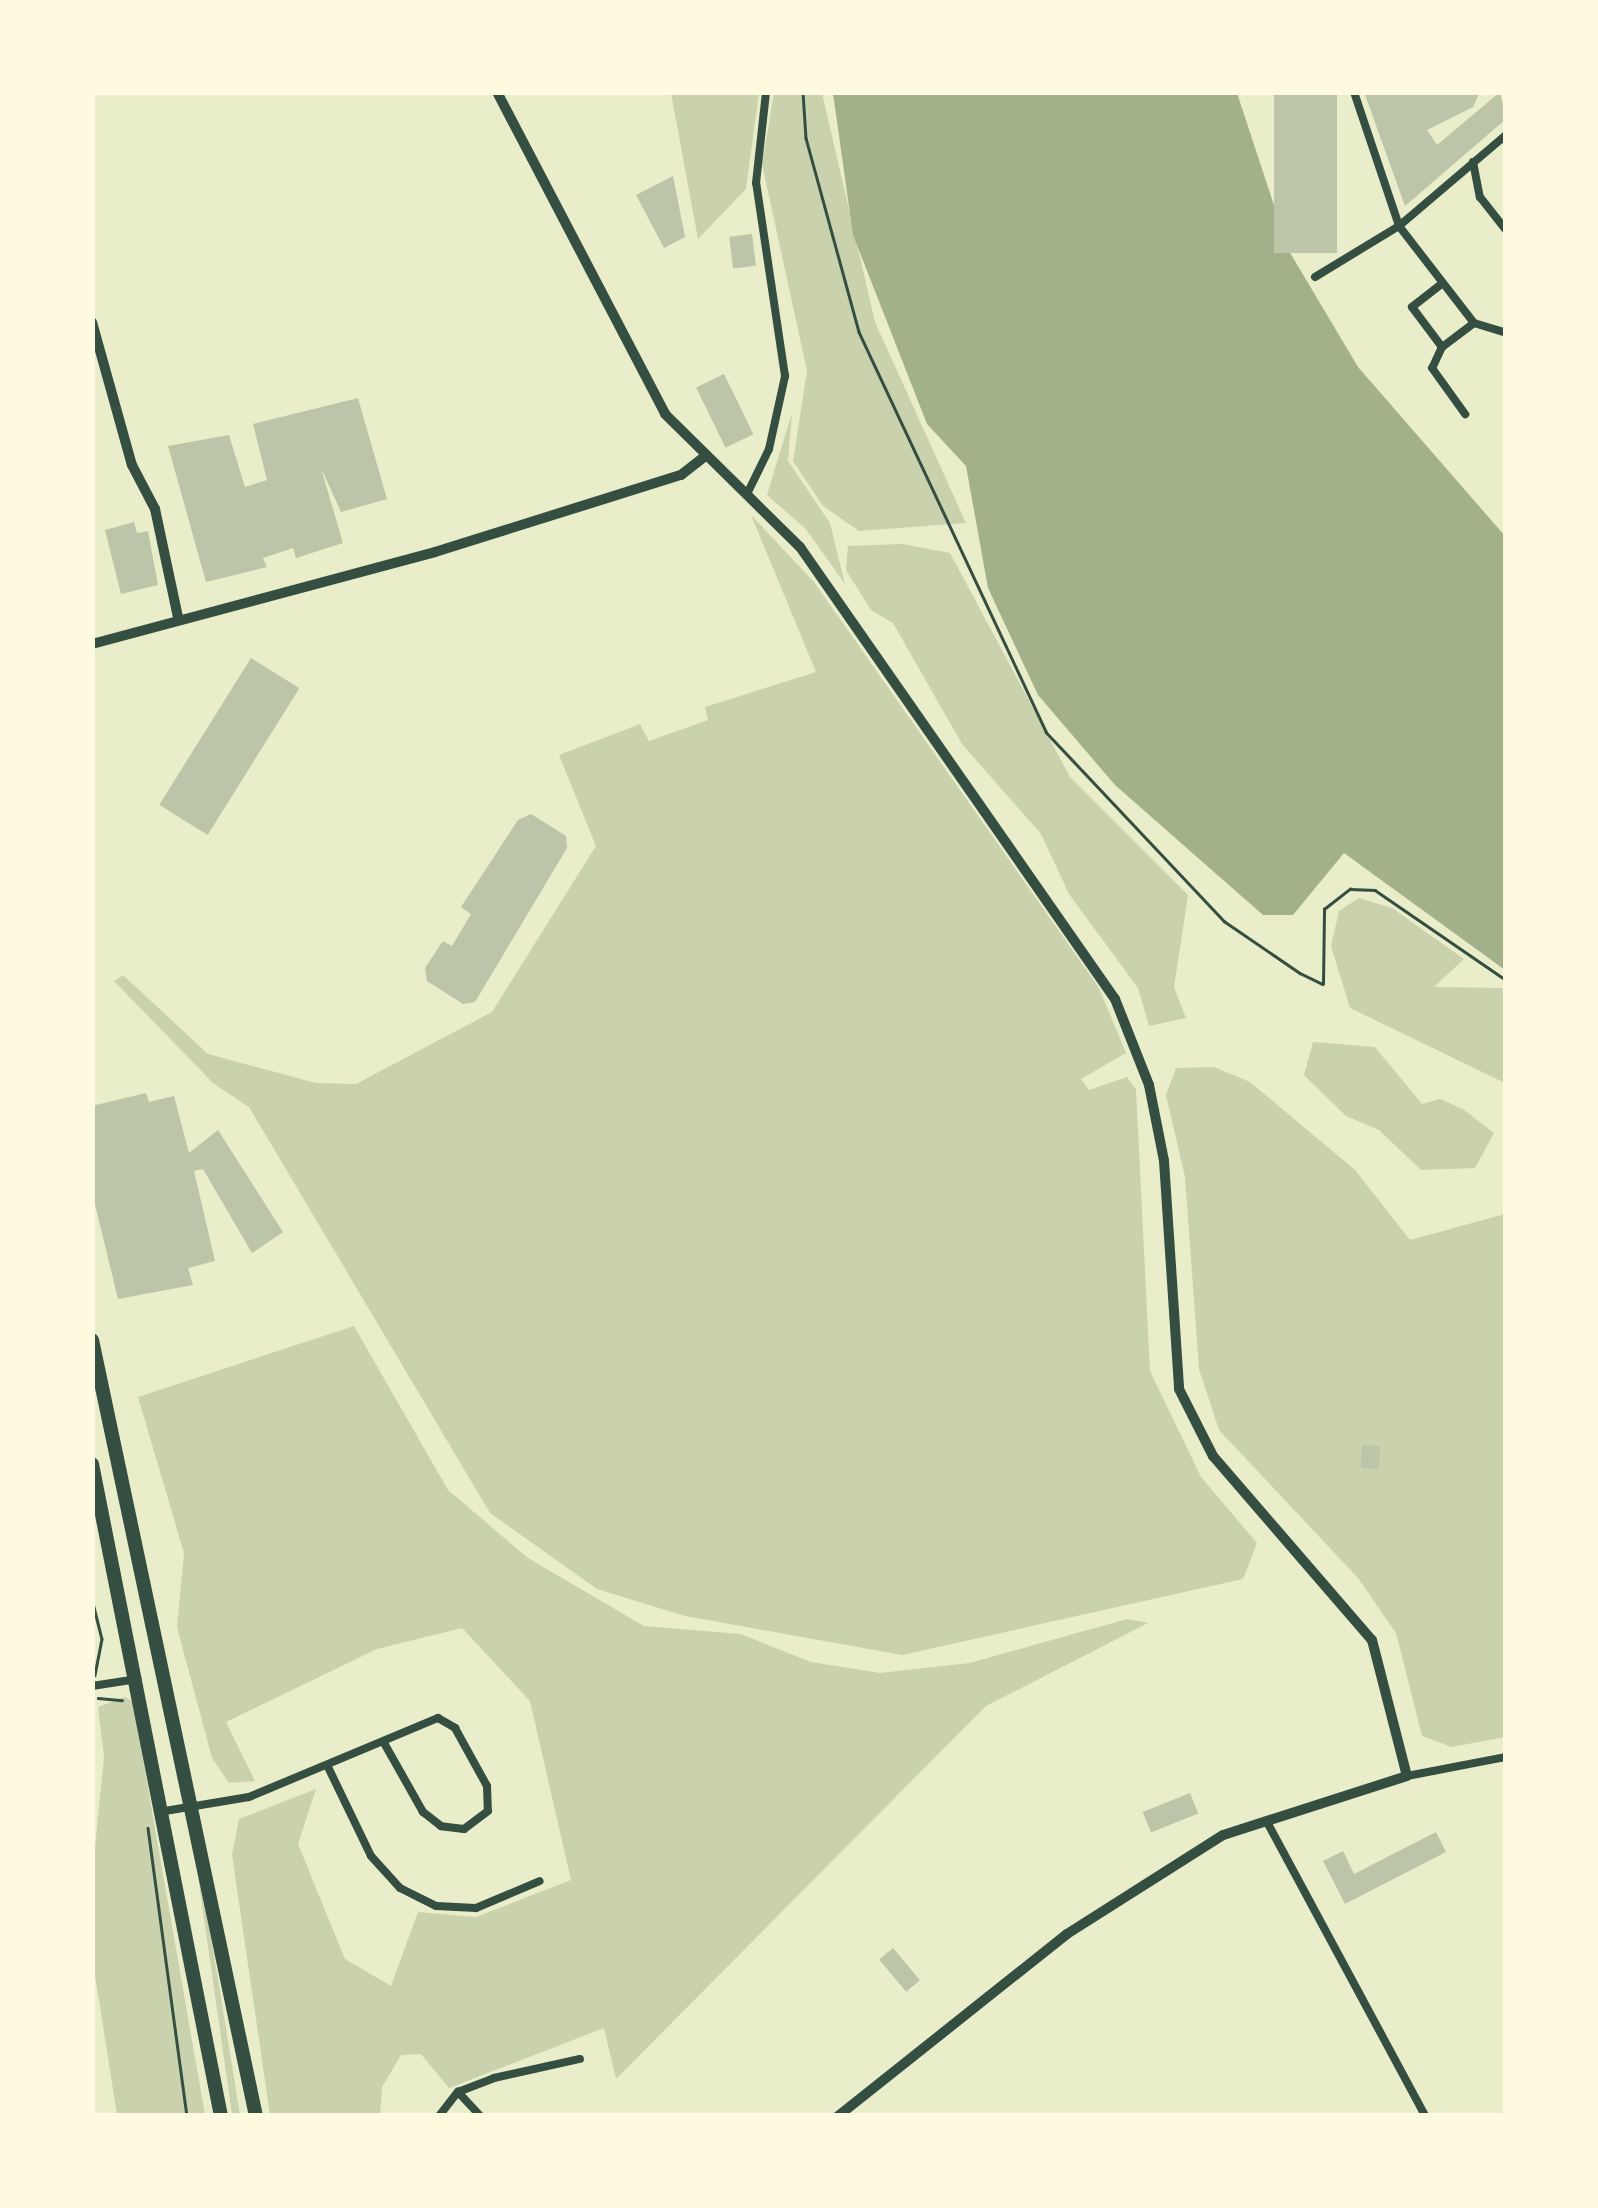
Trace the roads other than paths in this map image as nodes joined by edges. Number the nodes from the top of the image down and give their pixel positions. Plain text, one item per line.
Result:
1 (497, 92) edge
2 (766, 92) edge
3 (1354, 92) edge
4 (1506, 135) edge
5 (1473, 162) junction
6 (1398, 226) junction
7 (1506, 230) edge
8 (1315, 277) dead end
9 (1443, 284) junction
10 (92, 322) edge
11 (1474, 323) junction
12 (1506, 333) edge
13 (1442, 347) junction
14 (1465, 414) dead end
15 (703, 458) junction
16 (747, 494) junction
17 (178, 617) junction
18 (92, 644) edge
19 (92, 1340) edge
20 (92, 1464) edge
21 (140, 1678) junction
22 (92, 1686) edge
23 (384, 1741) junction
24 (1506, 1757) edge
25 (328, 1767) junction
26 (1407, 1776) junction
27 (198, 1808) junction
28 (165, 1811) junction
29 (1267, 1822) junction
30 (540, 1881) dead end
31 (580, 2059) dead end
32 (458, 2092) junction
33 (222, 2116) edge
34 (256, 2116) edge
35 (439, 2116) edge
36 (480, 2116) edge
37 (838, 2116) edge
38 (1425, 2116) edge

1 - 15 street
2 - 16 street
3 - 6 street
4 - 5 street
5 - 6 street
5 - 7 street
6 - 8 street
6 - 9 street
9 - 11 street
9 - 13 street
10 - 17 street
11 - 12 street
11 - 13 street
13 - 14 street
15 - 16 street
15 - 17 street
16 - 26 street
17 - 18 street
19 - 27 highway
20 - 21 highway
21 - 22 street
21 - 28 highway
23 - 23 street
23 - 25 street
24 - 26 street
25 - 27 street
25 - 30 street
26 - 29 street
27 - 28 street
27 - 34 highway
28 - 33 highway
29 - 37 street
29 - 38 street
31 - 32 street
32 - 35 street
32 - 36 street

